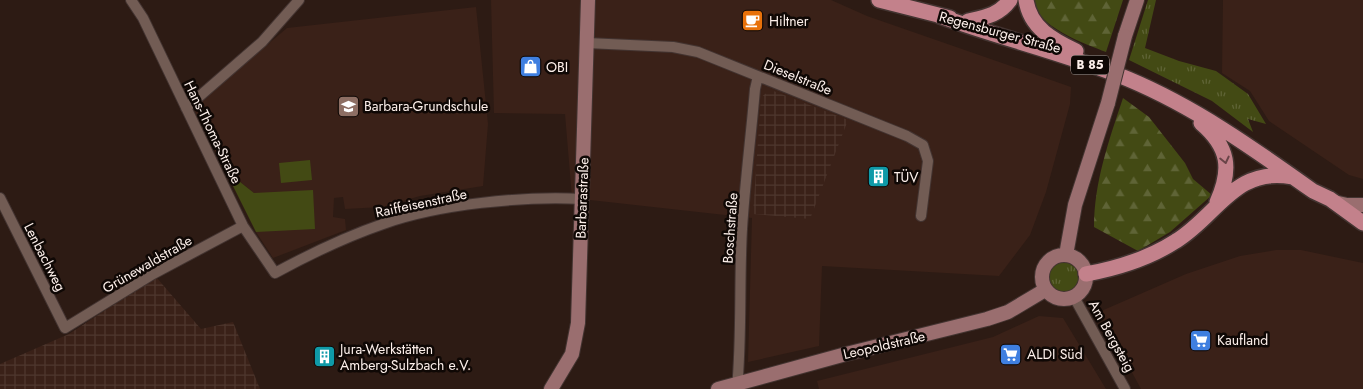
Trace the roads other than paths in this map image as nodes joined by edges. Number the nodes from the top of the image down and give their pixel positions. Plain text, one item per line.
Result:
1 (130, 0) edge
2 (299, 0) edge
3 (588, 0) edge
4 (880, 0) edge
5 (1010, 0) edge
6 (1026, 0) edge
7 (1136, 0) edge
8 (940, 16) junction
9 (968, 21) junction
10 (587, 43) junction
11 (1091, 58) junction
12 (758, 76) junction
13 (1170, 100) junction
14 (186, 108) junction
15 (1294, 177) junction
16 (0, 198) edge
17 (582, 199) junction
18 (1332, 200) junction
19 (1363, 205) edge
20 (1213, 210) junction
21 (922, 216) dead end
22 (1363, 223) edge
23 (243, 226) junction
24 (1066, 255) junction
25 (275, 273) joint
26 (1086, 274) junction
27 (1045, 290) junction
28 (1074, 297) junction
29 (65, 328) joint
30 (737, 386) edge
31 (551, 389) edge
32 (718, 389) edge
33 (1125, 389) edge

1 - 14 street, Hans-Thoma-Straße
2 - 14 street
3 - 10 main road, Barbarastraße
4 - 8 main road, Regensburger Straße / B 85
5 - 9 main road
6 - 11 main road
7 - 24 main road, bridge
8 - 9 main road, Regensburger Straße / B 85
8 - 13 main road, B 85
9 - 11 main road, Regensburger Straße / B 85
10 - 12 street, Dieselstraße
10 - 17 main road, Barbarastraße
11 - 18 main road, B 85
12 - 21 street, Dieselstraße
12 - 30 street, Boschstraße
13 - 15 main road, B 85
13 -> 20 main road
14 - 23 street, Hans-Thoma-Straße
15 - 18 main road, B 85
15 - 20 main road
16 - 29 street, Lenbachweg
17 - 25 street, Raiffeisenstraße
17 - 31 main road, Barbarastraße
18 - 19 main road
18 - 22 main road, B 85
20 - 26 main road
23 - 25 street, Hans-Thoma-Straße
23 - 29 street, Grünewaldstraße
24 - 26 main road
24 - 27 main road
26 - 28 main road
27 - 28 main road
27 - 30 main road, Leopoldstraße
28 - 33 street, Am Bergsteig
30 - 32 main road, Leopoldstraße

